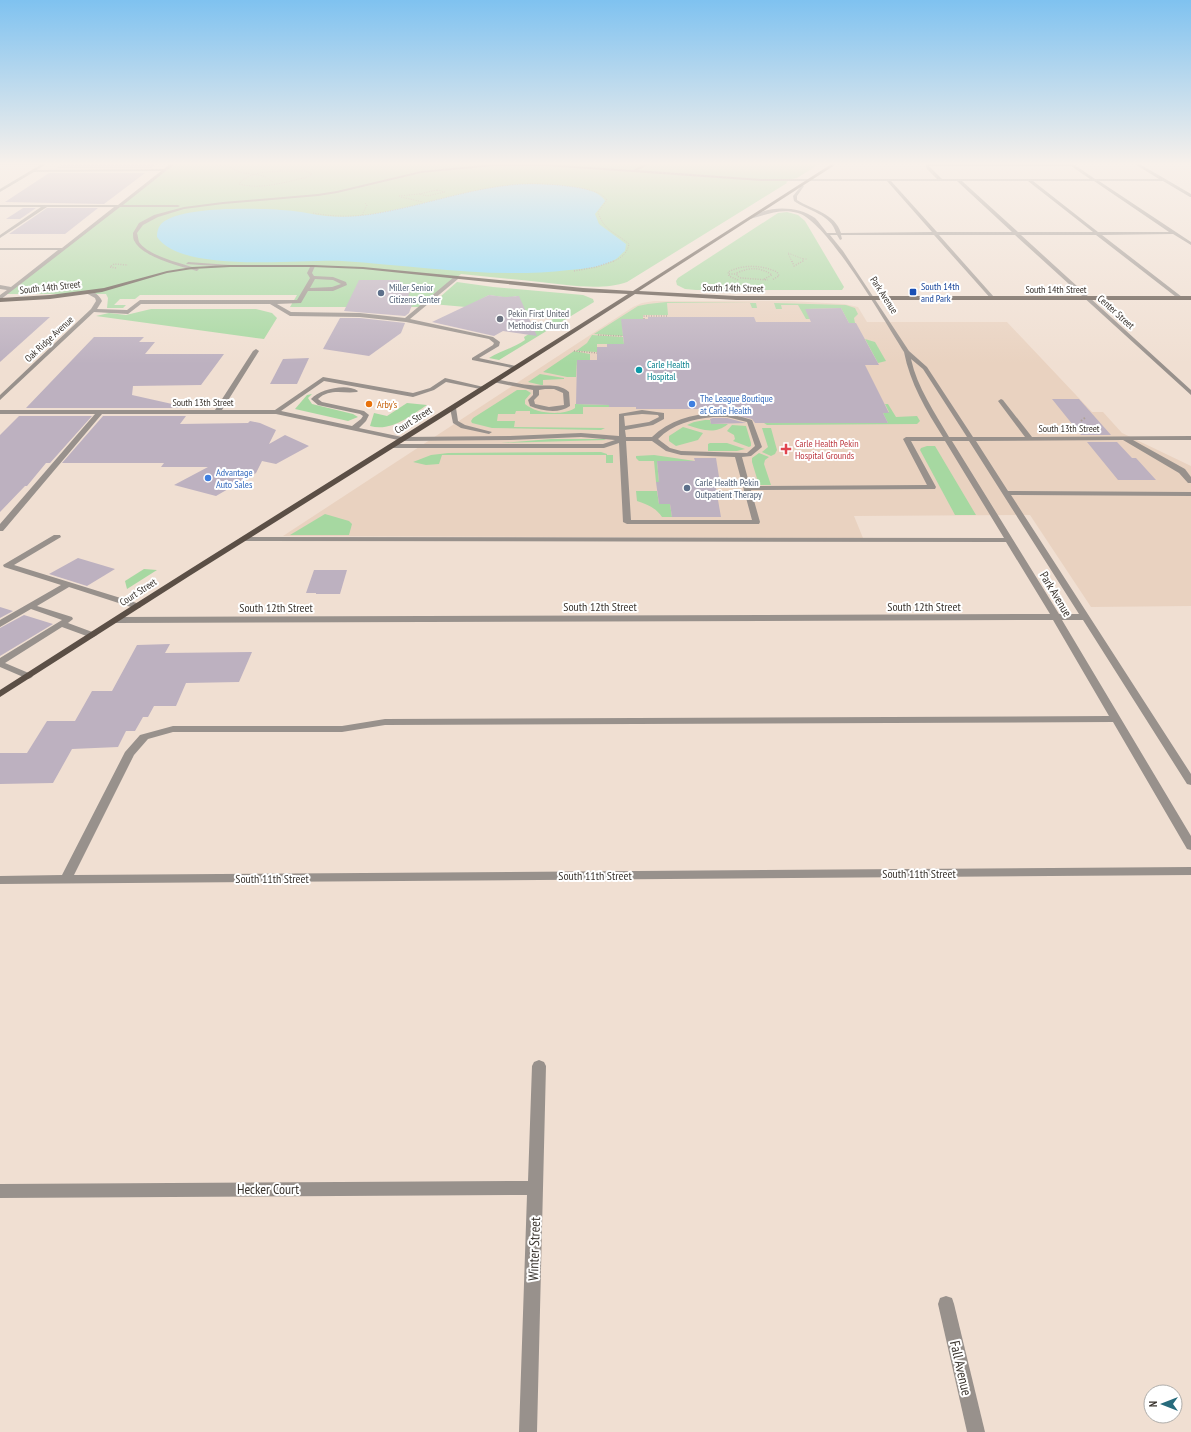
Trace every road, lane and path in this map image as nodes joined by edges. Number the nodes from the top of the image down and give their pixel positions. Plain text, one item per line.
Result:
1 (12, 230) edge
2 (88, 230) edge
3 (137, 230) edge
4 (608, 230) edge
5 (731, 230) edge
6 (822, 230) edge
7 (836, 230) edge
8 (931, 230) edge
9 (1013, 230) edge
10 (1093, 230) edge
11 (1169, 230) edge
12 (1016, 233) junction
13 (1097, 233) junction
14 (1174, 233) junction
15 (825, 234) junction
16 (839, 234) junction
17 (935, 234) junction
18 (0, 238) edge
19 (1191, 244) edge
20 (63, 249) junction
21 (0, 250) edge
22 (841, 251) junction
23 (803, 259) junction
24 (808, 259) dead end
25 (170, 261) junction
26 (230, 266) junction
27 (313, 266) junction
28 (275, 267) junction
29 (763, 267) junction
30 (740, 268) junction
31 (194, 269) junction
32 (760, 269) junction
33 (745, 270) junction
34 (570, 271) dead end
35 (729, 274) junction
36 (737, 274) junction
37 (770, 274) junction
38 (779, 274) junction
39 (313, 278) junction
40 (456, 278) junction
41 (778, 278) junction
42 (781, 278) dead end
43 (743, 281) dead end
44 (770, 281) dead end
45 (0, 287) edge
46 (12, 289) junction
47 (306, 290) junction
48 (88, 292) junction
49 (632, 293) junction
50 (873, 298) junction
51 (992, 298) junction
52 (1087, 298) junction
53 (1180, 298) junction
54 (1191, 298) edge
55 (0, 299) edge
56 (8, 300) junction
57 (271, 302) junction
58 (0, 306) edge
59 (93, 310) junction
60 (668, 316) dead end
61 (644, 319) dead end
62 (406, 320) junction
63 (598, 335) dead end
64 (623, 336) dead end
65 (256, 351) dead end
66 (573, 351) dead end
67 (907, 352) junction
68 (597, 354) dead end
69 (517, 367) junction
70 (495, 381) junction
71 (485, 388) junction
72 (536, 388) junction
73 (401, 392) junction
74 (1191, 393) edge
75 (0, 398) edge
76 (1001, 401) dead end
77 (454, 408) junction
78 (102, 411) junction
79 (0, 412) edge
80 (217, 412) junction
81 (276, 412) junction
82 (354, 428) junction
83 (622, 428) junction
84 (547, 435) junction
85 (1124, 438) junction
86 (1191, 438) edge
87 (404, 439) junction
88 (622, 439) junction
89 (654, 439) junction
90 (947, 439) junction
91 (971, 439) junction
92 (1030, 439) junction
93 (393, 446) junction
94 (738, 455) junction
95 (1191, 481) edge
96 (747, 488) junction
97 (1006, 494) junction
98 (1191, 494) edge
99 (0, 529) edge
100 (56, 537) dead end
101 (244, 539) junction
102 (1009, 540) junction
103 (68, 584) junction
104 (30, 606) junction
105 (137, 606) junction
106 (1056, 617) junction
107 (1085, 617) junction
108 (116, 620) junction
109 (0, 624) edge
110 (61, 624) junction
111 (92, 635) junction
112 (0, 663) edge
113 (28, 676) junction
114 (0, 694) edge
115 (1116, 719) junction
116 (1191, 782) edge
117 (1191, 846) edge
118 (1191, 871) edge
119 (66, 879) junction
120 (0, 880) edge
121 (539, 1066) dead end
122 (536, 1188) junction
123 (0, 1191) edge
124 (946, 1304) dead end
125 (528, 1432) edge
126 (976, 1432) edge

1 - 18 street
2 - 20 street
3 - 25 street
4 - 34 path
5 - 49 main road, Court Street
6 - 15 street, Park Avenue
7 - 16 street, Park Avenue
8 - 17 street
9 - 12 street, Center Street
10 - 13 street
11 - 14 street
12 - 13 street
12 - 17 street
12 - 52 street, Center Street
13 - 14 street
13 - 53 street
14 - 19 street
15 - 16 street
15 - 22 street, Park Avenue
16 - 17 street
16 - 22 street, Park Avenue
17 - 51 street
20 - 21 street
20 - 46 street
22 - 50 street, Park Avenue
23 - 23 path
23 - 24 path
25 - 26 street
25 - 31 street
26 - 28 main road, South 14th Street
26 - 31 main road, South 14th Street
27 - 28 main road, South 14th Street
27 - 39 street
27 - 40 main road, South 14th Street
28 - 31 main road, South 14th Street
29 - 30 path
29 - 32 path
29 - 38 path
30 - 33 path
30 - 35 path
31 - 48 main road, South 14th Street
32 - 33 path
32 - 37 path
33 - 36 path
35 - 36 path
35 - 43 path
36 - 37 path
37 - 38 path
38 - 41 path
39 - 47 street
39 - 47 street
40 - 49 main road, South 14th Street
40 - 62 street
41 - 42 path
41 - 44 path
45 - 46 street
46 - 55 street
47 - 57 street
48 - 56 main road, South 14th Street
48 - 59 street
49 - 50 main road, South 14th Street
49 - 69 main road, Court Street
50 - 51 main road, South 14th Street
50 - 67 street, Park Avenue
51 - 52 main road, South 14th Street
52 - 53 main road, South 14th Street
52 - 74 street, Center Street
53 - 54 main road, South 14th Street
55 - 56 main road, South 14th Street
56 - 58 street
57 - 59 street
57 - 62 street
59 - 75 street, Oak Ridge Avenue
60 - 61 path
62 - 69 street
63 - 64 path
65 - 80 street
66 - 68 path
67 - 90 street, Park Avenue
67 - 91 street, Park Avenue
69 - 70 main road, Court Street
70 - 71 main road, Court Street
70 - 72 street
71 - 73 street
71 - 77 main road, Court Street
72 - 72 street
73 - 81 street
73 - 82 street
76 - 92 street
77 - 84 street
77 - 87 main road, Court Street
78 - 79 street, South 13th Street
78 - 80 street, South 13th Street
78 - 99 street
80 - 81 street, South 13th Street
81 - 82 street, South 13th Street
82 - 87 street, South 13th Street
83 - 83 street
83 - 88 street
84 - 87 street, South 13th Street
84 - 88 street
85 - 86 street, South 13th Street
85 - 92 street, South 13th Street
85 - 95 street
87 - 93 main road, Court Street
88 - 89 street
88 - 93 street
88 - 96 street
89 - 94 street
89 - 94 street
90 - 91 street, South 13th Street
90 - 96 street, South 13th Street
90 - 102 street, Park Avenue
91 - 92 street, South 13th Street
91 - 97 street, Park Avenue
93 - 101 main road, Court Street
94 - 96 street
97 - 98 street
97 - 107 street, Park Avenue
100 - 103 street
101 - 102 street
101 - 105 main road, Court Street
102 - 106 street, Park Avenue
103 - 104 street
103 - 105 street
104 - 109 street
104 - 110 street
105 - 108 main road, Court Street
106 - 107 street, South 12th Street
106 - 108 street, South 12th Street
106 - 115 street, Park Avenue
107 - 116 street, Park Avenue
108 - 111 main road, Court Street
110 - 111 street
110 - 112 street
111 - 113 main road, Court Street
112 - 113 street
113 - 114 main road, Court Street
115 - 117 street, Park Avenue
115 - 119 street
118 - 119 street, South 11th Street
119 - 120 street, South 11th Street
121 - 122 street, Winter Street
122 - 123 street, Hecker Court
122 - 125 street, Winter Street
124 - 126 street, Fall Avenue

